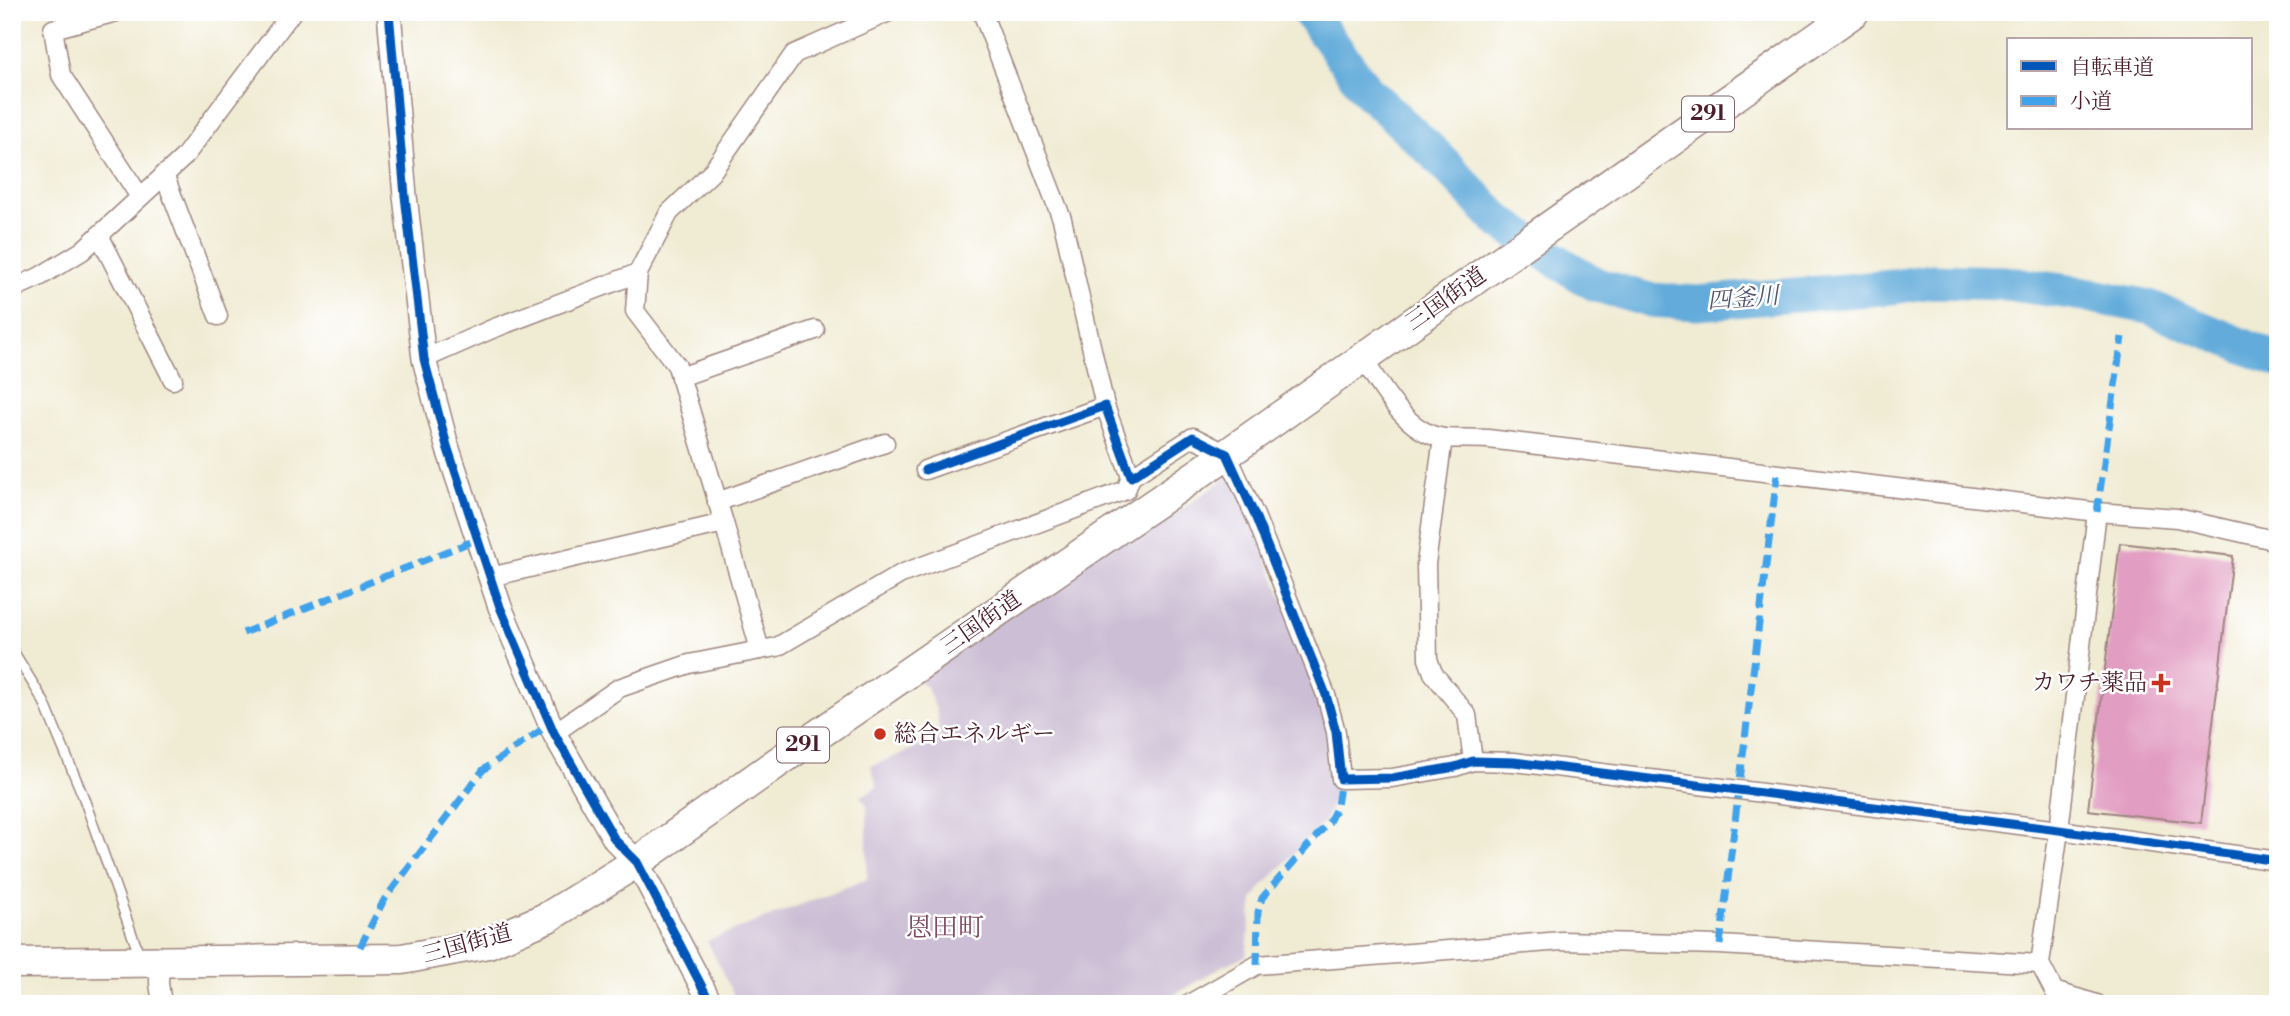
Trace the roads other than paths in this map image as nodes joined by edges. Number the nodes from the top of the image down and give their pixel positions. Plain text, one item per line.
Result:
1 (116, 12) edge
2 (292, 12) edge
3 (389, 12) edge
4 (889, 12) edge
5 (982, 12) edge
6 (1854, 12) edge
7 (164, 174) junction
8 (140, 197) junction
9 (99, 235) junction
10 (638, 273) junction
11 (12, 289) edge
12 (218, 316) dead end
13 (815, 330) dead end
14 (1363, 358) junction
15 (424, 359) junction
16 (680, 377) junction
17 (173, 380) dead end
18 (1105, 407) junction
19 (1443, 438) junction
20 (885, 443) dead end
21 (1227, 454) junction
22 (925, 470) dead end
23 (1131, 477) junction
24 (717, 502) junction
25 (2097, 512) junction
26 (723, 523) junction
27 (2278, 541) edge
28 (490, 577) junction
29 (12, 649) edge
30 (760, 650) junction
31 (554, 733) junction
32 (1473, 761) junction
33 (2059, 830) junction
34 (2278, 860) edge
35 (637, 862) junction
36 (151, 962) junction
37 (12, 963) edge
38 (2040, 964) junction
39 (162, 1004) edge
40 (711, 1004) edge
41 (1189, 1004) edge
42 (2096, 1004) edge

1 - 8 street
2 - 7 street
3 - 15 street
4 - 10 street
5 - 18 street
6 - 14 highway, 三国街道 / 291
7 - 8 street
7 - 12 street
8 - 9 street
9 - 11 street
9 - 17 street
10 - 15 street
10 - 16 street
13 - 16 street
14 - 19 street
14 - 21 highway, 三国街道 / 291
15 - 28 street
16 - 24 street
18 - 22 street
18 - 23 street
19 - 25 street
19 - 32 street
20 - 24 street
21 - 23 street
21 - 32 street
21 - 35 highway, 三国街道 / 291
23 - 30 street
24 - 26 street
25 - 27 street
25 - 33 street
26 - 28 street
26 - 30 street
28 - 31 street
29 - 36 lane
30 - 31 street
31 - 35 street
32 - 33 street
33 - 34 street
33 - 38 street
35 - 36 highway, 三国街道 / 291
35 - 40 street
36 - 37 highway, 三国街道 / 291
36 - 39 street
38 - 41 street
38 - 42 street

